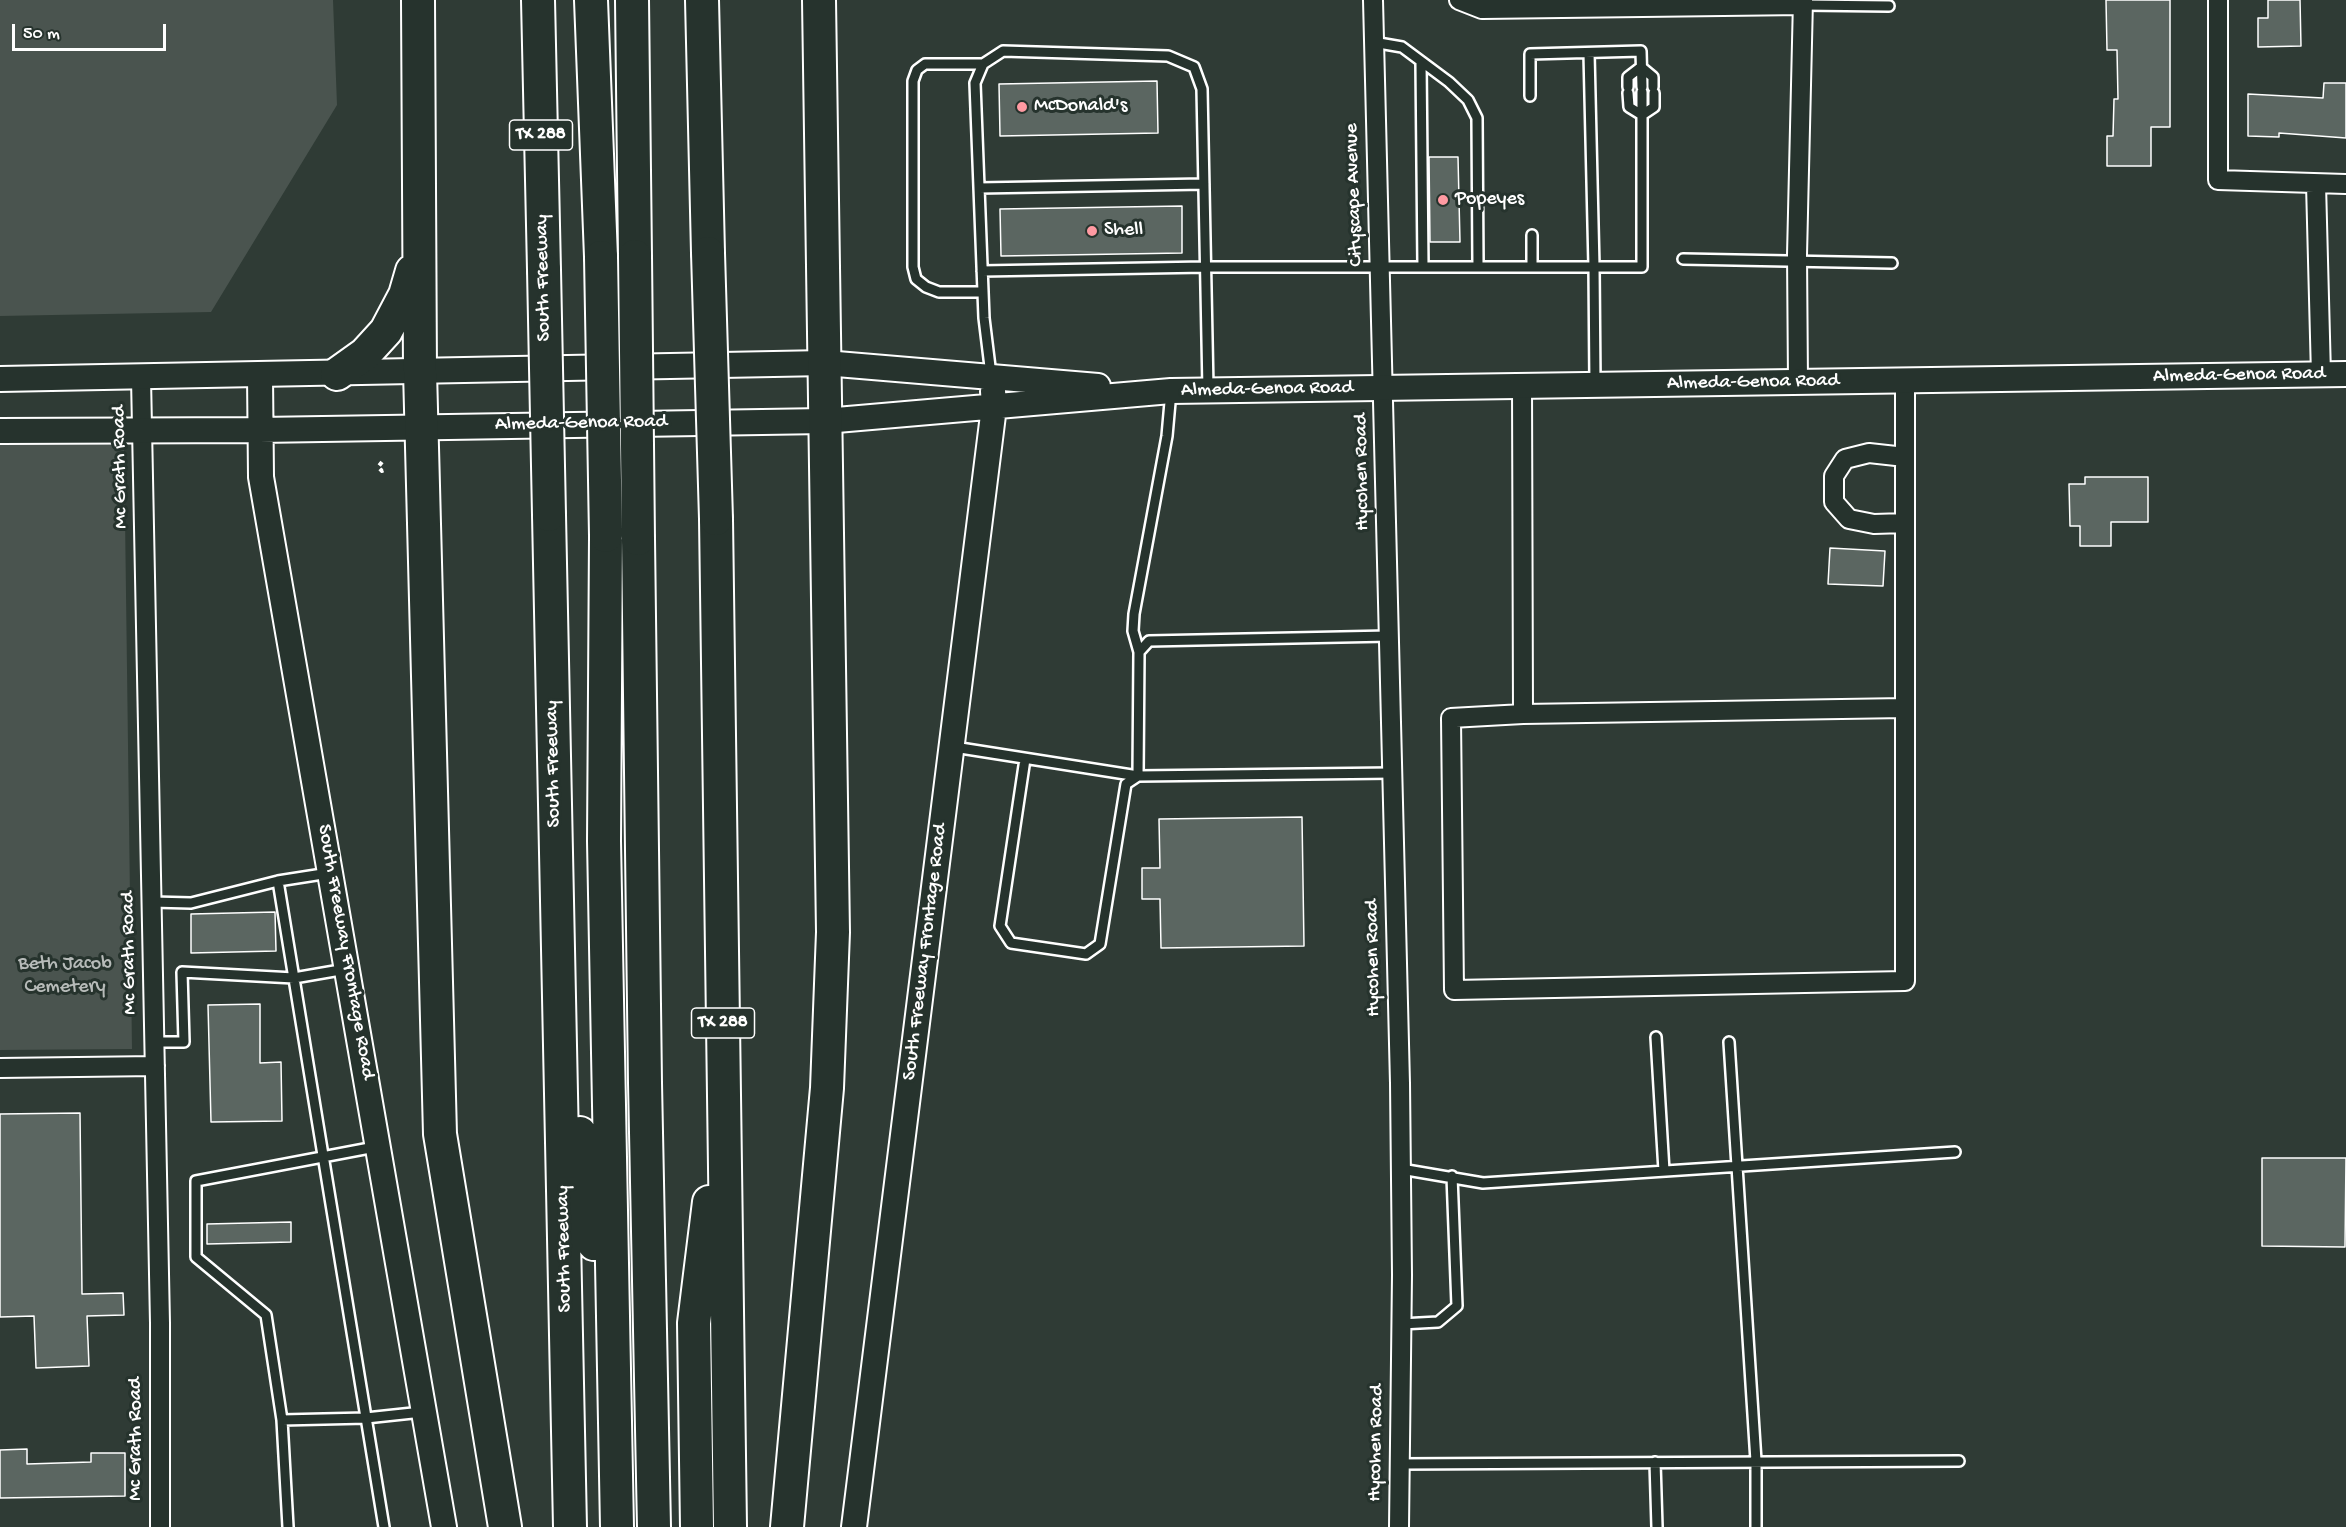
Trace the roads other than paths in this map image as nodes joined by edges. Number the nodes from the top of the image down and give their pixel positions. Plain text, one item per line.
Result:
1 (417, 0) edge
2 (538, 0) edge
3 (591, 0) edge
4 (632, 0) edge
5 (702, 0) edge
6 (819, 0) edge
7 (1373, 0) edge
8 (1459, 0) edge
9 (2218, 0) edge
10 (1803, 2) edge
11 (1889, 6) dead end
12 (1373, 42) junction
13 (1589, 53) junction
14 (1421, 62) junction
15 (983, 64) junction
16 (1641, 67) junction
17 (1530, 96) dead end
18 (1642, 115) junction
19 (1204, 184) junction
20 (2316, 184) junction
21 (2346, 184) edge
22 (979, 188) junction
23 (1532, 235) dead end
24 (419, 244) junction
25 (1683, 259) dead end
26 (1797, 260) junction
27 (1892, 263) dead end
28 (1380, 266) junction
29 (1478, 266) junction
30 (1206, 267) junction
31 (1423, 267) junction
32 (1532, 267) junction
33 (1594, 267) junction
34 (982, 271) junction
35 (983, 292) junction
36 (825, 363) junction
37 (420, 371) junction
38 (337, 374) junction
39 (2346, 374) edge
40 (2321, 375) junction
41 (260, 376) junction
42 (992, 377) junction
43 (141, 378) junction
44 (0, 379) edge
45 (1905, 380) junction
46 (1798, 382) junction
47 (1595, 385) junction
48 (1522, 386) junction
49 (1384, 388) junction
50 (1208, 391) junction
51 (1165, 392) junction
52 (994, 407) junction
53 (825, 421) junction
54 (421, 426) junction
55 (142, 430) junction
56 (260, 430) junction
57 (0, 431) edge
58 (1905, 457) junction
59 (1905, 523) junction
60 (1389, 636) junction
61 (1139, 652) junction
62 (1905, 708) junction
63 (1523, 714) junction
64 (951, 747) junction
65 (1026, 759) junction
66 (1393, 773) junction
67 (1138, 776) junction
68 (331, 872) junction
69 (278, 880) junction
70 (152, 902) junction
71 (348, 969) junction
72 (559, 971) junction
73 (294, 978) junction
74 (1656, 1037) dead end
75 (154, 1042) junction
76 (1729, 1042) dead end
77 (155, 1066) junction
78 (0, 1068) edge
79 (724, 1093) junction
80 (378, 1146) junction
81 (1955, 1152) dead end
82 (325, 1155) junction
83 (1738, 1166) junction
84 (1401, 1169) junction
85 (1664, 1171) junction
86 (1452, 1176) junction
87 (1401, 1324) junction
88 (614, 1400) junction
89 (423, 1412) junction
90 (366, 1418) junction
91 (282, 1420) junction
92 (1756, 1461) junction
93 (1959, 1461) dead end
94 (1655, 1462) junction
95 (1400, 1464) junction
96 (160, 1527) edge
97 (288, 1527) edge
98 (384, 1527) edge
99 (444, 1527) edge
100 (505, 1527) edge
101 (570, 1527) edge
102 (617, 1527) edge
103 (654, 1527) edge
104 (697, 1527) edge
105 (730, 1527) edge
106 (787, 1527) edge
107 (854, 1527) edge
108 (1399, 1527) edge
109 (1657, 1527) edge
110 (1756, 1527) edge

1 - 24 highway
2 - 72 highway, South Freeway / TX 288, bridge
3 - 88 highway, bridge
4 - 103 highway, bridge
5 - 79 highway, TX 288, bridge
6 - 36 highway
7 - 12 street, Cityscape Avenue
8 - 10 street
9 - 20 street
10 - 11 lane
10 - 26 street
12 - 14 lane
12 - 28 street, Cityscape Avenue
13 - 16 lane
13 - 17 lane
13 - 33 lane
14 - 29 lane
14 - 31 lane
15 - 19 lane
15 - 22 lane
15 - 35 lane
16 - 18 lane
16 - 18 lane
16 - 18 lane
18 - 33 lane
19 - 22 lane
19 - 30 lane
20 - 21 street
20 - 40 street
22 - 34 lane
23 - 32 lane
24 - 37 highway
24 - 38 highway
25 - 26 lane
26 - 27 lane
26 - 46 street
28 - 30 lane
28 - 31 lane
28 - 49 street, Cityscape Avenue
29 - 31 lane
29 - 32 lane
30 - 34 lane
30 - 50 lane
32 - 33 lane
33 - 47 lane
34 - 35 lane
35 - 42 lane
36 - 37 main road, Almeda-Genoa Road
36 - 42 main road, Almeda-Genoa Road
36 - 53 highway
37 - 38 main road, Almeda-Genoa Road
37 - 54 highway
38 - 41 main road, Almeda-Genoa Road
39 - 40 main road, Almeda-Genoa Road
40 - 45 main road, Almeda-Genoa Road
41 - 43 main road, Almeda-Genoa Road
41 - 56 main road, South Freeway Frontage Road
42 - 51 main road, Almeda-Genoa Road
42 - 52 main road, South Freeway Frontage Road
43 - 44 main road, Almeda-Genoa Road
43 - 55 street, Mc Grath Road
45 - 46 main road, Almeda-Genoa Road
45 - 58 street
46 - 47 main road, Almeda-Genoa Road
47 - 48 main road, Almeda-Genoa Road
48 - 49 main road, Almeda-Genoa Road
48 - 63 street
49 - 50 main road, Almeda-Genoa Road
49 - 60 street, Hycohen Road
50 - 51 main road, Almeda-Genoa Road
51 - 52 main road, Almeda-Genoa Road
51 - 61 lane
52 - 53 main road, Almeda-Genoa Road
52 - 64 main road, South Freeway Frontage Road
53 - 54 main road, Almeda-Genoa Road
53 - 106 highway
54 - 56 main road, Almeda-Genoa Road
54 - 100 highway
55 - 56 main road, Almeda-Genoa Road
55 - 57 main road, Almeda-Genoa Road
55 - 70 street, Mc Grath Road
56 - 68 main road, South Freeway Frontage Road
58 - 59 street
58 - 59 street
59 - 62 street
60 - 61 lane
60 - 66 street, Hycohen Road
61 - 67 lane
62 - 63 street
62 - 63 street
64 - 65 lane
64 - 107 main road, South Freeway Frontage Road
65 - 67 lane
65 - 67 lane
66 - 67 lane
66 - 84 street, Hycohen Road
68 - 69 lane
68 - 71 main road, South Freeway Frontage Road
69 - 70 lane
69 - 73 lane
70 - 75 street, Mc Grath Road
71 - 73 lane
71 - 80 main road, South Freeway Frontage Road
72 - 88 highway
72 - 101 highway, South Freeway / TX 288
73 - 75 lane
73 - 82 lane
74 - 85 lane
75 - 77 street, Mc Grath Road
76 - 83 lane
77 - 78 street
77 - 96 street, Mc Grath Road
79 - 104 highway
79 - 105 highway, TX 288
80 - 82 lane
80 - 89 main road, South Freeway Frontage Road
81 - 83 lane
82 - 90 lane
82 - 91 lane
83 - 85 lane
83 - 92 lane
84 - 86 lane
84 - 87 street, Hycohen Road
85 - 86 lane
86 - 87 lane
87 - 95 street, Hycohen Road
88 - 102 highway
89 - 90 lane
89 - 99 main road, South Freeway Frontage Road
90 - 91 lane
90 - 98 lane
91 - 97 lane
92 - 93 lane
92 - 94 lane
92 - 110 lane
94 - 95 lane
94 - 109 lane
95 - 108 street, Hycohen Road

